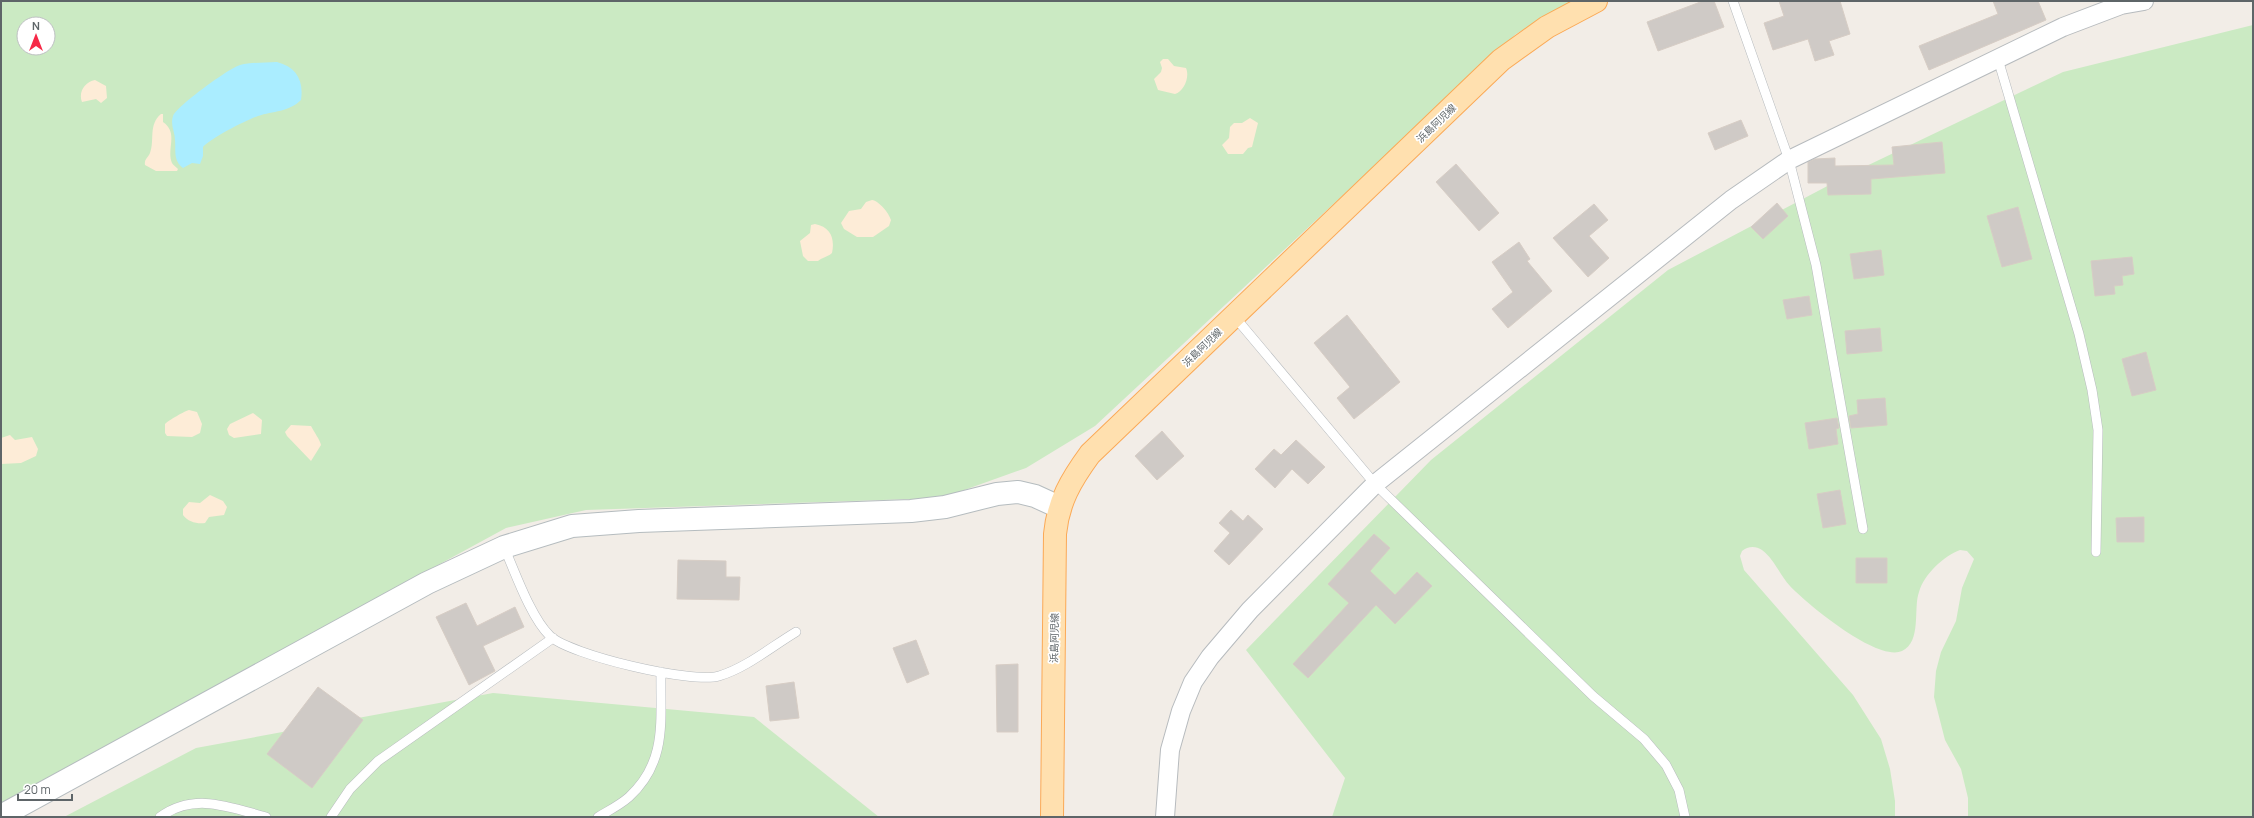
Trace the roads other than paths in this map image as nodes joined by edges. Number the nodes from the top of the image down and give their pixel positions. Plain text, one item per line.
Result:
1 (1596, 1) edge
2 (1733, 1) edge
3 (2144, 1) edge
4 (1998, 59) junction
5 (1789, 160) junction
6 (1234, 316) junction
7 (1375, 484) junction
8 (1059, 507) junction
9 (1863, 529) dead end
10 (504, 547) junction
11 (2096, 552) dead end
12 (796, 632) dead end
13 (553, 638) junction
14 (661, 672) junction
15 (1, 816) edge
16 (160, 817) edge
17 (266, 817) edge
18 (331, 817) edge
19 (598, 817) edge
20 (1052, 817) edge
21 (1165, 817) edge
22 (1686, 817) edge

1 - 6 main road, 浜島阿児線
2 - 5 lane
3 - 4 street
4 - 5 street
4 - 11 lane
5 - 7 street
5 - 9 lane
6 - 7 lane
6 - 8 main road, 浜島阿児線
7 - 21 street
7 - 22 lane
8 - 10 street
8 - 20 main road, 浜島阿児線
10 - 13 lane
10 - 15 street
12 - 14 lane
13 - 14 lane
13 - 18 lane
14 - 19 lane
16 - 17 lane

